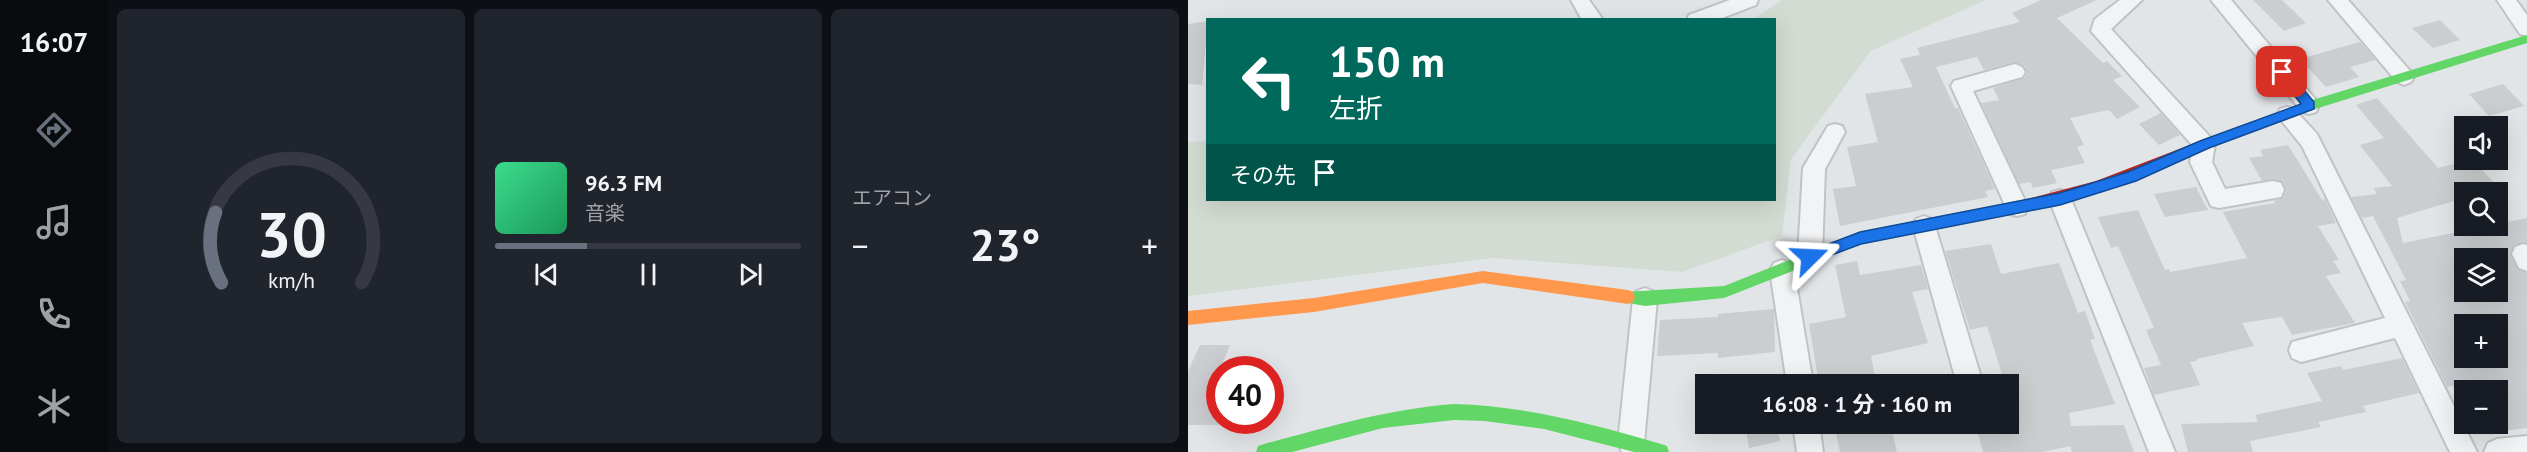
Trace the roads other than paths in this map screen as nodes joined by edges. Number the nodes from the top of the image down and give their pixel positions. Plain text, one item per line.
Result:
1 (1580, 0) edge
2 (1749, 0) edge
3 (2133, 0) edge
4 (2220, 0) edge
5 (2337, 0) edge
6 (1592, 18) edge
7 (1701, 18) edge
8 (2527, 39) edge
9 (2015, 72) dead end
10 (2404, 77) junction
11 (2309, 106) junction
12 (2287, 115) junction
13 (1835, 132) dead end
14 (2204, 144) junction
15 (2273, 190) dead end
16 (2060, 199) junction
17 (2017, 207) junction
18 (1924, 226) junction
19 (1810, 257) junction
20 (1782, 270) junction
21 (1645, 299) junction
22 (1188, 318) edge
23 (2403, 325) junction
24 (2301, 350) dead end
25 (1798, 374) edge
26 (1967, 374) edge
27 (1808, 434) edge
28 (1631, 443) junction
29 (2527, 449) edge
30 (1264, 452) edge
31 (1661, 452) edge
32 (1810, 452) edge
33 (2162, 452) edge
34 (2464, 452) edge
35 (2498, 452) edge

1 - 6 street
2 - 7 street
3 - 14 street
4 - 11 street
5 - 10 street
8 - 10 street
9 - 17 street
10 - 11 street
11 - 12 street
12 - 14 street
12 - 23 street
13 - 19 street
14 - 15 street
14 - 16 street
16 - 17 street
16 - 33 street
17 - 18 street
18 - 19 street
18 - 26 street
19 - 20 street
20 - 21 street
20 - 25 street
21 - 22 street
21 - 28 street
23 - 24 street
23 - 34 street
27 - 32 street
28 - 30 street
28 - 31 street
29 - 35 street

